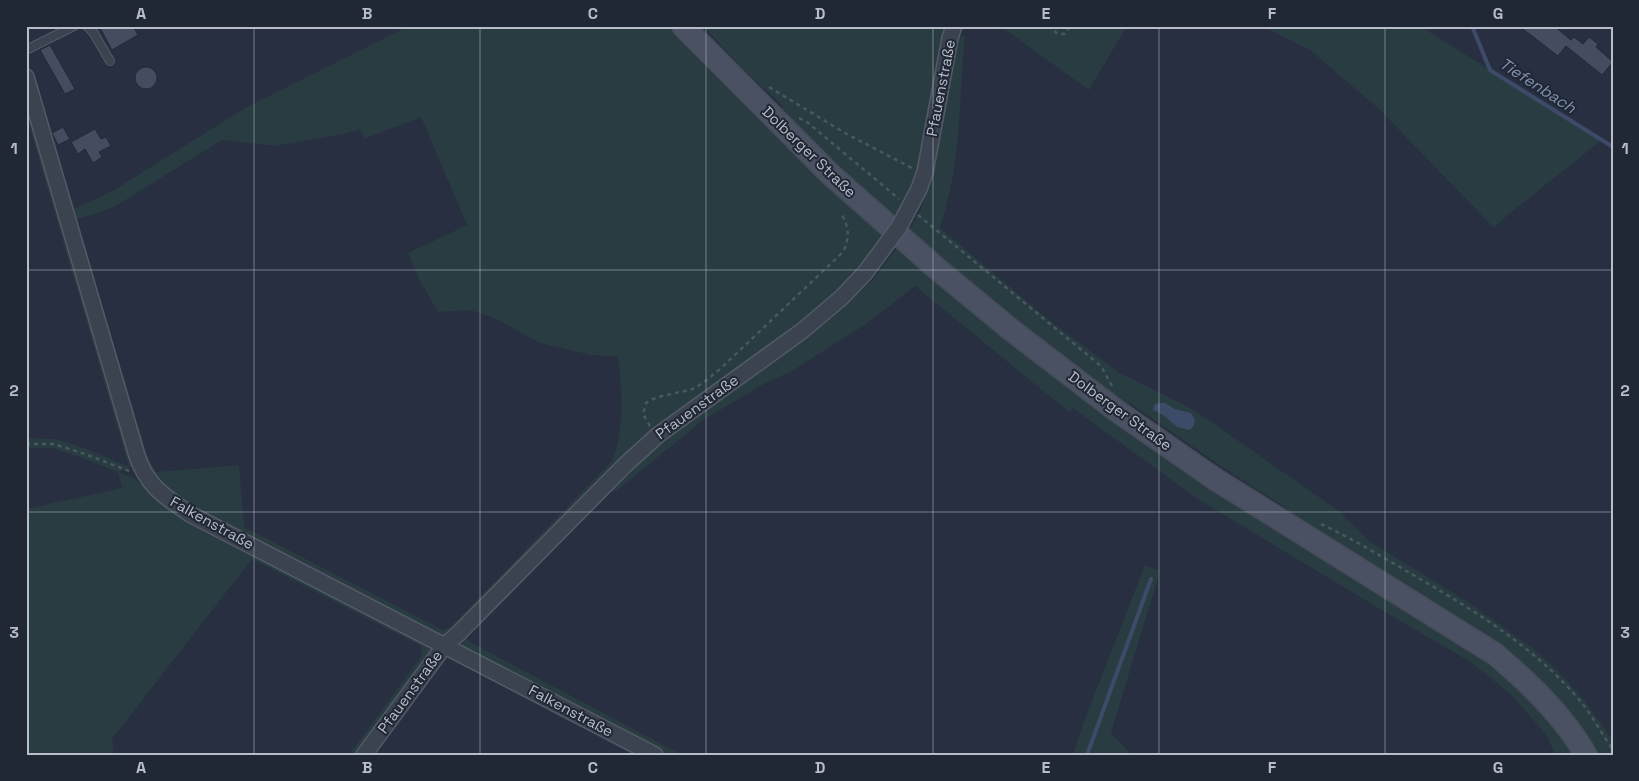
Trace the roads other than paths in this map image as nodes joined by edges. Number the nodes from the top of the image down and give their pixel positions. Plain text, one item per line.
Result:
1 (74, 26) edge
2 (87, 26) edge
3 (683, 26) edge
4 (954, 26) edge
5 (26, 50) edge
6 (110, 61) dead end
7 (26, 77) edge
8 (445, 645) junction
9 (364, 755) edge
10 (655, 755) edge
11 (1586, 755) edge

1 - 5 lane
2 - 6 lane
3 - 11 main road, Dolberger Straße
4 - 8 street, Pfauenstraße, bridge
7 - 8 street, Falkenstraße
8 - 9 street, Pfauenstraße
8 - 10 street, Falkenstraße

